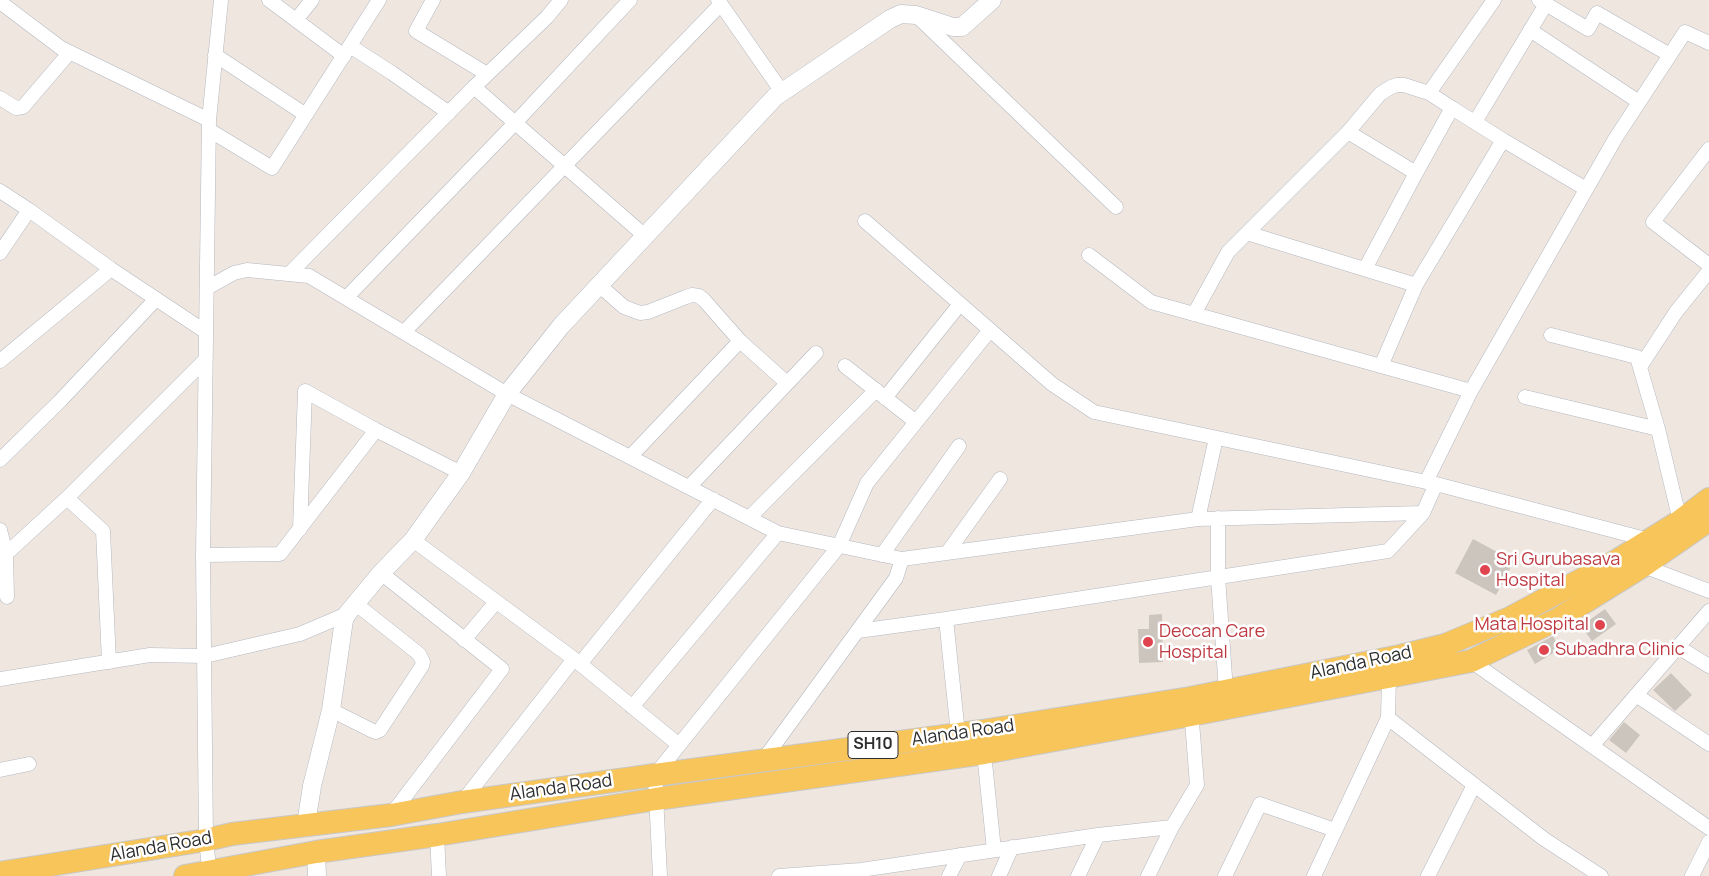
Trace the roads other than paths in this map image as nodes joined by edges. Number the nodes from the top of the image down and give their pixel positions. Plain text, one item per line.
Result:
1 (221, 0) edge
2 (269, 0) edge
3 (312, 0) edge
4 (379, 0) edge
5 (432, 0) edge
6 (561, 0) edge
7 (630, 0) edge
8 (992, 0) edge
9 (1494, 0) edge
10 (0, 2) edge
11 (719, 2) edge
12 (1542, 2) edge
13 (916, 15) junction
14 (296, 20) junction
15 (1530, 30) junction
16 (1709, 43) edge
17 (347, 51) junction
18 (70, 52) junction
19 (215, 55) junction
20 (1670, 55) junction
21 (487, 74) junction
22 (474, 87) junction
23 (782, 92) junction
24 (1429, 93) junction
25 (0, 98) edge
26 (1639, 102) junction
27 (1452, 108) junction
28 (449, 113) junction
29 (306, 114) junction
30 (1475, 122) junction
31 (515, 123) junction
32 (209, 125) junction
33 (1348, 132) junction
34 (1503, 140) junction
35 (1709, 149) edge
36 (565, 166) junction
37 (1416, 174) junction
38 (1586, 190) junction
39 (0, 191) edge
40 (1116, 207) dead end
41 (29, 210) junction
42 (866, 221) dead end
43 (1247, 233) junction
44 (645, 236) junction
45 (0, 253) edge
46 (1088, 255) dead end
47 (1709, 265) edge
48 (111, 269) junction
49 (1365, 269) junction
50 (1709, 271) edge
51 (290, 273) junction
52 (599, 285) junction
53 (1416, 285) junction
54 (207, 288) junction
55 (346, 298) junction
56 (156, 299) junction
57 (960, 304) junction
58 (1194, 314) junction
59 (990, 330) junction
60 (206, 332) junction
61 (404, 332) junction
62 (1551, 335) dead end
63 (740, 340) junction
64 (816, 353) dead end
65 (206, 359) junction
66 (0, 361) edge
67 (845, 366) dead end
68 (1381, 366) junction
69 (1640, 367) junction
70 (788, 383) junction
71 (1471, 391) junction
72 (507, 394) junction
73 (880, 394) junction
74 (1525, 397) dead end
75 (916, 422) junction
76 (1658, 429) junction
77 (376, 430) junction
78 (1216, 438) junction
79 (959, 446) dead end
80 (630, 457) junction
81 (0, 460) edge
82 (461, 472) junction
83 (1000, 480) dead end
84 (1431, 483) junction
85 (689, 487) junction
86 (67, 498) junction
87 (712, 499) junction
88 (1709, 500) edge
89 (1423, 514) junction
90 (749, 518) junction
91 (1218, 518) junction
92 (1198, 519) junction
93 (1709, 520) edge
94 (1680, 521) junction
95 (300, 529) junction
96 (0, 530) edge
97 (778, 533) junction
98 (413, 540) junction
99 (1648, 540) junction
100 (840, 546) junction
101 (1670, 547) junction
102 (947, 553) junction
103 (6, 554) junction
104 (882, 554) junction
105 (203, 555) junction
106 (1621, 557) junction
107 (902, 559) junction
108 (1643, 566) junction
109 (381, 573) junction
110 (1218, 577) junction
111 (1709, 590) edge
112 (7, 597) dead end
113 (496, 602) junction
114 (351, 609) junction
115 (1709, 611) edge
116 (946, 619) junction
117 (858, 631) junction
118 (464, 640) junction
119 (1678, 646) junction
120 (205, 656) junction
121 (1400, 656) junction
122 (1471, 661) junction
123 (109, 662) junction
124 (577, 662) junction
125 (1709, 666) edge
126 (1390, 677) junction
127 (0, 679) edge
128 (1226, 691) junction
129 (1636, 695) junction
130 (632, 707) junction
131 (1191, 707) junction
132 (331, 710) junction
133 (1388, 718) junction
134 (958, 734) junction
135 (1709, 744) edge
136 (679, 745) junction
137 (1592, 746) junction
138 (984, 753) junction
139 (764, 759) junction
140 (29, 764) dead end
141 (0, 770) edge
142 (655, 775) junction
143 (1474, 785) junction
144 (656, 799) junction
145 (462, 802) junction
146 (391, 815) junction
147 (306, 824) junction
148 (1172, 827) junction
149 (1709, 828) edge
150 (1335, 830) junction
151 (437, 835) junction
152 (1098, 835) junction
153 (206, 840) junction
154 (1709, 842) edge
155 (1012, 848) junction
156 (994, 850) junction
157 (316, 852) junction
158 (960, 855) junction
159 (870, 872) edge
160 (0, 873) edge
161 (210, 874) edge
162 (185, 876) edge
163 (317, 876) edge
164 (439, 876) edge
165 (660, 876) edge
166 (779, 876) edge
167 (949, 876) edge
168 (999, 876) edge
169 (1078, 876) edge
170 (1148, 876) edge
171 (1224, 876) edge
172 (1314, 876) edge
173 (1428, 876) edge
174 (1601, 876) edge
175 (1692, 876) edge

1 - 19 street
2 - 14 street
3 - 14 street
4 - 17 street
5 - 21 street
6 - 21 street
7 - 31 street
8 - 13 street
9 - 24 street
10 - 18 street
11 - 23 street
11 - 36 street
12 - 15 street
12 - 20 street
13 - 23 street
13 - 40 street
14 - 17 street
15 - 26 street
15 - 30 street
16 - 20 street
17 - 28 street
17 - 29 street
18 - 25 street
18 - 32 street
19 - 29 street
19 - 32 street
20 - 26 street
21 - 22 street
22 - 28 street
22 - 31 street
23 - 44 street
24 - 27 street
24 - 33 street
26 - 38 street
27 - 30 street
27 - 37 street
28 - 51 street
29 - 32 street
30 - 34 street
31 - 36 street
31 - 55 street
32 - 54 street
33 - 37 street
33 - 43 street
34 - 38 street
34 - 53 street
35 - 47 street
36 - 44 street
36 - 61 street
37 - 49 street
38 - 71 street
39 - 41 street
41 - 45 street
41 - 48 street
42 - 57 street
43 - 49 street
43 - 58 street
44 - 52 street
46 - 58 street
48 - 56 street
48 - 66 street
49 - 53 street
50 - 69 street
51 - 54 street
51 - 55 street
52 - 63 street
52 - 72 street
53 - 68 street
54 - 60 street
55 - 61 street
56 - 60 street
56 - 81 street
57 - 59 street
57 - 73 street
58 - 68 street
59 - 75 street
59 - 78 street
60 - 65 street
61 - 72 street
62 - 69 street
63 - 70 street
63 - 80 street
64 - 70 street
65 - 86 street
65 - 105 street
67 - 73 street
68 - 71 street
69 - 76 street
70 - 85 street
71 - 84 street
72 - 80 street
72 - 82 street
73 - 75 street
73 - 90 street
74 - 76 street
75 - 100 street
76 - 94 street
77 - 82 street
77 - 95 street
77 - 95 street
78 - 84 street
78 - 92 street
79 - 104 street
80 - 85 street
82 - 98 street
83 - 102 street
84 - 89 street
84 - 99 street
85 - 87 street
86 - 103 street
86 - 123 street
87 - 90 street
87 - 124 street
88 - 94 main road, Alanda Road / SH10
89 - 91 street
89 - 110 street
90 - 97 street
91 - 92 street
91 - 110 street
92 - 102 street
93 - 101 main road, Alanda Road / SH10
94 - 99 main road, Alanda Road / SH10
95 - 105 street
96 - 103 street
97 - 100 street
97 - 130 street
98 - 109 street
98 - 113 street
99 - 101 street
99 - 106 main road, Alanda Road / SH10
100 - 104 street
100 - 136 street
101 - 108 main road, Alanda Road / SH10
102 - 107 street
103 - 112 street
104 - 107 street
105 - 120 street
106 - 108 street
106 - 121 main road, Alanda Road / SH10
107 - 117 street
108 - 111 street
108 - 122 main road, Alanda Road / SH10
109 - 114 street
109 - 118 street
110 - 116 street
110 - 128 street
113 - 118 street
113 - 124 street
114 - 120 street
114 - 132 street
114 - 132 street
115 - 119 street
116 - 117 street
116 - 134 street
117 - 139 street
118 - 146 street
119 - 125 street
119 - 129 street
120 - 123 street
120 - 153 street
121 - 126 street
121 - 128 main road, Alanda Road / SH10
122 - 126 main road, Alanda Road / SH10
122 - 137 street
123 - 127 street
124 - 130 street
124 - 145 street
126 - 131 main road, Alanda Road / SH10
126 - 133 street
128 - 131 main road, Alanda Road / SH10
129 - 135 street
129 - 137 street
130 - 136 street
131 - 134 main road, Alanda Road / SH10
131 - 138 main road, Alanda Road / SH10
131 - 148 street
132 - 147 street
133 - 143 street
133 - 150 street
134 - 139 main road, Alanda Road / SH10
136 - 142 street
137 - 149 street
138 - 144 main road, Alanda Road / SH10
138 - 156 street
139 - 142 main road, Alanda Road / SH10
140 - 141 street
142 - 144 street
142 - 145 main road, Alanda Road / SH10
143 - 173 street
143 - 174 street
144 - 151 main road, Alanda Road / SH10
144 - 165 street
145 - 146 main road, Alanda Road / SH10
146 - 147 main road, Alanda Road / SH10
147 - 153 main road, Alanda Road / SH10
148 - 152 street
148 - 170 street
150 - 171 street
150 - 172 street
151 - 157 main road, Alanda Road / SH10
151 - 164 street
152 - 155 street
152 - 169 street
153 - 160 main road, Alanda Road / SH10
153 - 161 street
154 - 175 street
155 - 156 street
155 - 168 street
156 - 158 street
157 - 161 main road, Alanda Road / SH10
157 - 163 street
158 - 159 street
158 - 167 street
159 - 166 street
161 - 162 main road, Alanda Road / SH10

